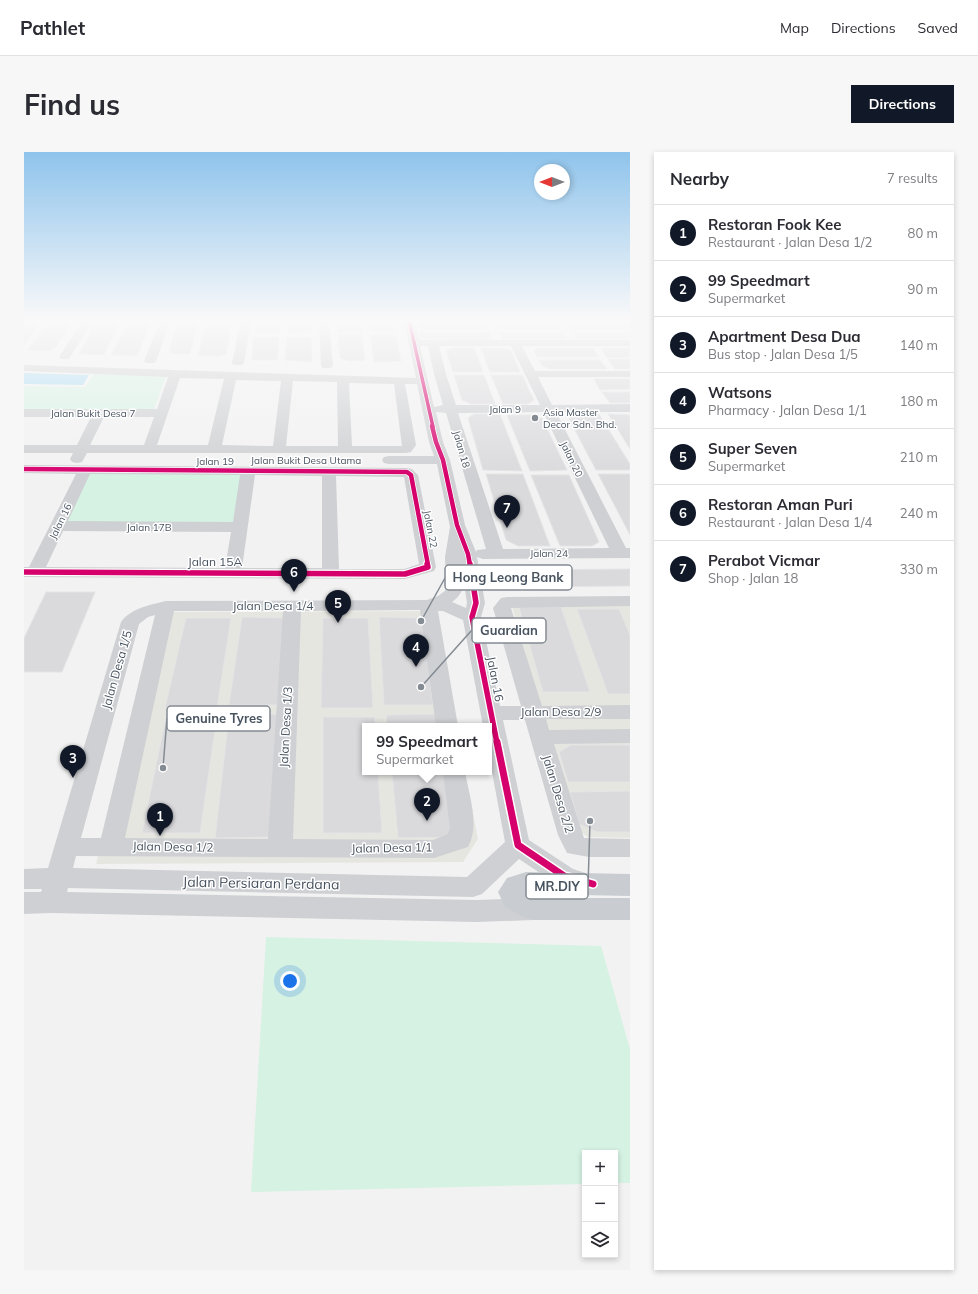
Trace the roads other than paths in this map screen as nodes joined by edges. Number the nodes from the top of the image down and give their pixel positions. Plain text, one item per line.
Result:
1 (114, 372) edge
2 (421, 372) edge
3 (440, 372) edge
4 (530, 374) joint
5 (630, 374) edge
6 (175, 375) junction
7 (231, 376) junction
8 (287, 378) junction
9 (343, 380) junction
10 (399, 381) junction
11 (423, 381) junction
12 (547, 408) junction
13 (630, 408) edge
14 (429, 409) junction
15 (451, 409) junction
16 (24, 413) edge
17 (99, 413) junction
18 (162, 413) junction
19 (24, 449) edge
20 (149, 450) junction
21 (214, 450) junction
22 (279, 450) junction
23 (345, 450) junction
24 (24, 460) edge
25 (81, 460) junction
26 (443, 460) junction
27 (24, 469) edge
28 (248, 471) junction
29 (329, 471) junction
30 (407, 472) joint
31 (457, 525) junction
32 (57, 526) junction
33 (240, 527) junction
34 (625, 553) edge
35 (468, 554) junction
36 (496, 554) junction
37 (29, 572) edge
38 (233, 573) junction
39 (331, 574) junction
40 (405, 574) joint
41 (629, 603) edge
42 (428, 605) junction
43 (166, 606) junction
44 (292, 606) junction
45 (472, 617) junction
46 (630, 712) edge
47 (491, 713) junction
48 (534, 713) junction
49 (447, 723) edge
50 (630, 736) edge
51 (541, 737) junction
52 (454, 775) edge
53 (518, 845) junction
54 (111, 846) junction
55 (67, 847) junction
56 (280, 848) junction
57 (630, 848) edge
58 (58, 878) junction
59 (24, 879) edge
60 (593, 884) junction
61 (630, 885) edge
62 (475, 899) junction
63 (51, 902) junction
64 (24, 903) edge
65 (533, 909) junction
66 (630, 909) edge

1 - 6 street
2 - 11 street, Jalan 16
3 - 15 street, Jalan 18
4 - 5 street
4 - 12 street, Jalan 20
6 - 7 street
6 - 18 street
7 - 8 street
7 - 21 street
8 - 9 street
8 - 22 street
9 - 10 street
9 - 23 street
10 - 11 street
10 - 23 street, Jalan Bukit Desa Utama
11 - 14 street, Jalan 16
12 - 13 street, Jalan 9
12 - 15 street, Jalan 9
12 - 34 street, Jalan 20
14 - 15 street, Jalan 9
14 - 26 street, Jalan 16
15 - 36 street, Jalan 18
16 - 17 street, Jalan Bukit Desa 7
17 - 18 street, Jalan Bukit Desa 7
17 - 25 street, Jalan 16
18 - 20 street
19 - 25 street, Jalan Bukit Desa Utama
20 - 21 street, Jalan Bukit Desa Utama
20 - 25 street, Jalan Bukit Desa Utama
21 - 22 street, Jalan Bukit Desa Utama
22 - 23 street, Jalan Bukit Desa Utama
24 - 25 street, Jalan Bukit Desa Utama
25 - 26 street, Jalan Bukit Desa Utama
25 - 27 street, Jalan 19
25 - 28 street, Jalan 19
25 - 32 street, Jalan 16
26 - 31 street, Jalan 16
28 - 29 street, Jalan 19
28 - 33 street
29 - 30 street, Jalan 19
29 - 39 street
30 - 40 street, Jalan 22
31 - 35 street, Jalan 16
31 - 42 street, Jalan 16
32 - 33 street, Jalan 17B
32 - 37 street, Jalan 16
33 - 38 street
34 - 36 street, Jalan 24
35 - 36 street, Jalan 24
35 - 45 street, Jalan 16
37 - 38 street, Jalan 15A
38 - 39 street, Jalan 15A
39 - 40 street, Jalan 15A
41 - 48 street, Jalan Desa 2/2
42 - 44 street, Jalan Desa 1/4
42 - 45 street
42 - 49 street
43 - 44 street, Jalan Desa 1/4
43 - 54 street
43 - 55 street, Jalan Desa 1/5
44 - 56 street, Jalan Desa 1/3
45 - 47 street, Jalan 16
46 - 48 street, Jalan Desa 2/9
47 - 48 street, Jalan Desa 2/9
47 - 53 street, Jalan 16
48 - 51 street, Jalan Desa 2/2
50 - 51 street
51 - 57 street, Jalan Desa 2/2
52 - 56 street, Jalan Desa 1/1
53 - 60 street
53 - 62 street
54 - 55 street, Jalan Desa 1/2
54 - 56 street, Jalan Desa 1/2
55 - 58 street, Jalan Desa 1/5
58 - 59 street, Jalan Persiaran Perdana
58 - 62 street, Jalan Persiaran Perdana
58 - 63 street, Jalan Desa 1/5
60 - 61 main road, Jalan Persiaran Perdana
60 - 65 main road, Jalan Persiaran Perdana
62 - 63 street, Jalan Persiaran Perdana
62 - 65 street, Jalan Persiaran Perdana
63 - 64 street, Jalan Persiaran Perdana
65 - 66 main road, Jalan Persiaran Perdana

